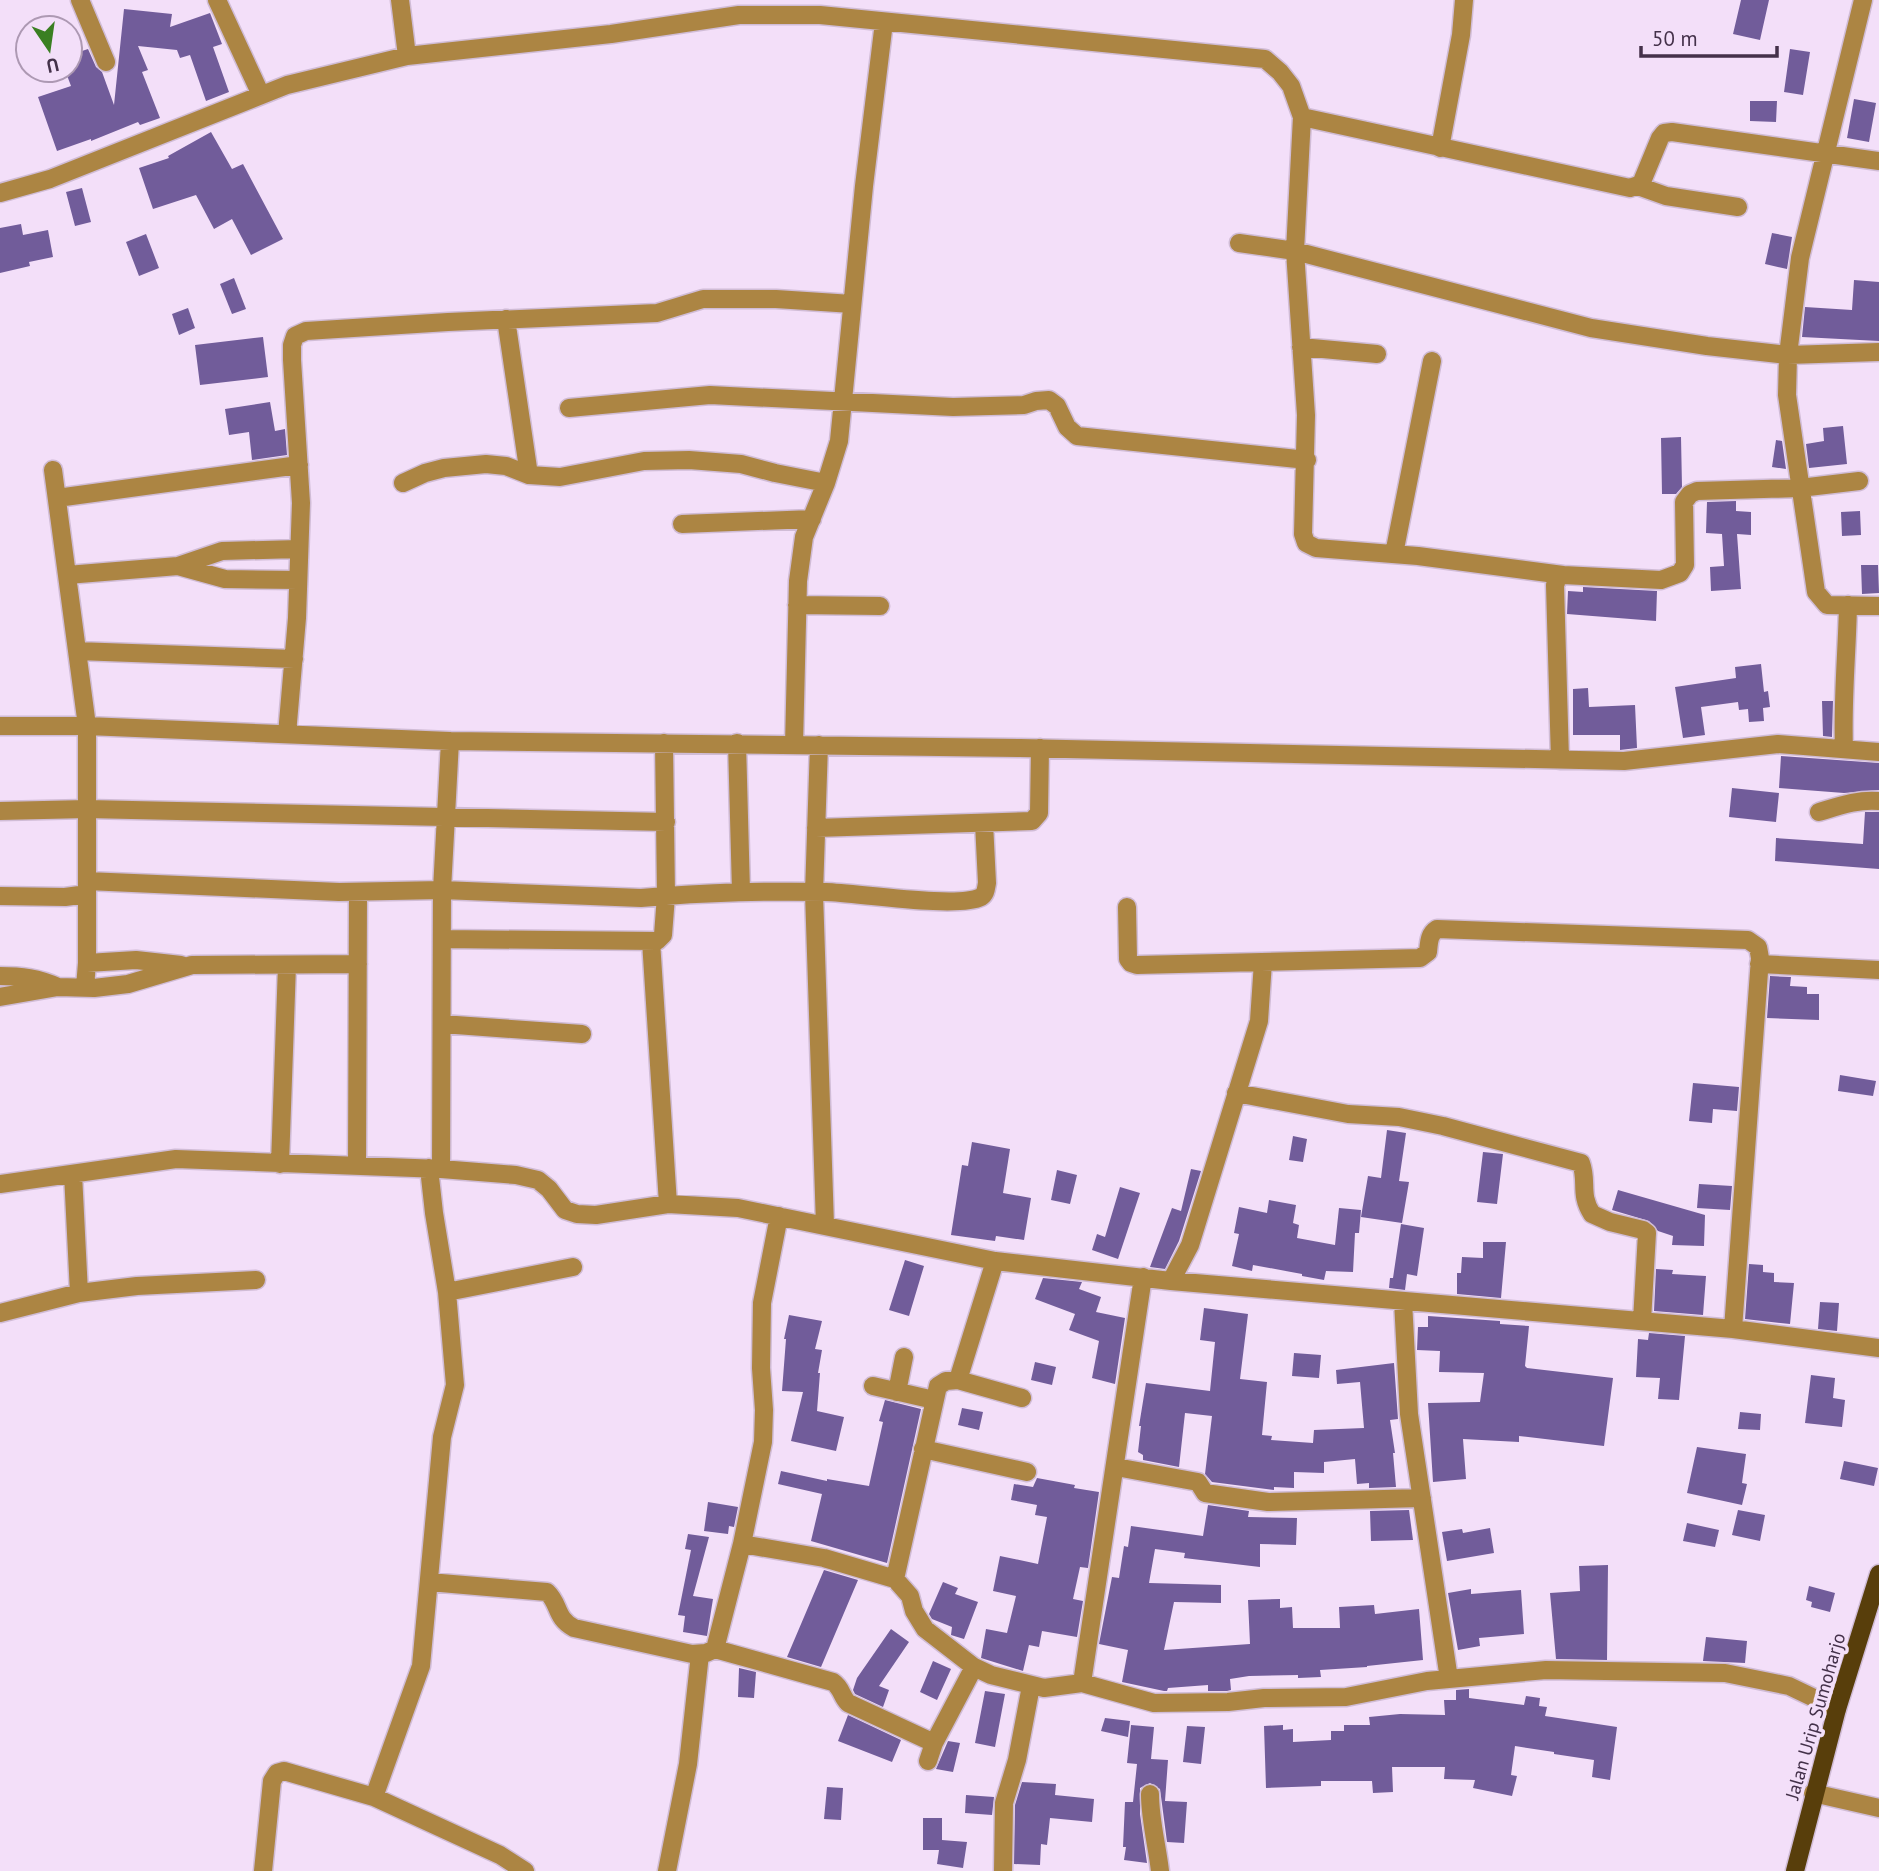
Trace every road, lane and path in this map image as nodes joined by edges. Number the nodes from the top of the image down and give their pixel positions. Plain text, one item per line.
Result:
1 (80, 0) edge
2 (217, 0) edge
3 (400, 0) edge
4 (1464, 0) edge
5 (1863, 0) edge
6 (820, 8) edge
7 (884, 22) junction
8 (407, 56) junction
9 (106, 62) dead end
10 (261, 95) junction
11 (1302, 117) junction
12 (1440, 148) junction
13 (1825, 153) junction
14 (1879, 161) edge
15 (1637, 186) junction
16 (0, 194) edge
17 (1738, 207) dead end
18 (1239, 243) dead end
19 (1295, 251) junction
20 (852, 304) junction
21 (506, 319) junction
22 (1301, 346) junction
23 (1879, 352) edge
24 (1377, 354) dead end
25 (1788, 355) junction
26 (1432, 361) dead end
27 (844, 401) junction
28 (569, 408) dead end
29 (1307, 460) junction
30 (299, 465) junction
31 (53, 470) dead end
32 (529, 475) junction
33 (1858, 481) dead end
34 (403, 483) dead end
35 (826, 483) junction
36 (1800, 488) junction
37 (57, 498) junction
38 (812, 519) junction
39 (682, 524) dead end
40 (299, 548) junction
41 (1394, 554) junction
42 (178, 566) junction
43 (67, 575) junction
44 (1563, 575) junction
45 (298, 580) junction
46 (797, 605) junction
47 (1848, 605) junction
48 (880, 606) dead end
49 (1879, 606) edge
50 (77, 651) junction
51 (294, 659) junction
52 (0, 726) edge
53 (88, 726) junction
54 (287, 734) junction
55 (450, 741) junction
56 (664, 743) junction
57 (737, 743) junction
58 (794, 745) junction
59 (819, 745) junction
60 (1040, 748) junction
61 (1844, 749) junction
62 (1879, 752) edge
63 (1560, 760) junction
64 (1879, 801) edge
65 (87, 809) junction
66 (0, 811) edge
67 (1819, 812) dead end
68 (446, 818) junction
69 (666, 822) junction
70 (984, 823) junction
71 (816, 828) junction
72 (87, 888) junction
73 (442, 890) junction
74 (741, 891) junction
75 (358, 892) junction
76 (814, 893) junction
77 (0, 896) edge
78 (666, 896) junction
79 (1127, 907) dead end
80 (442, 939) junction
81 (650, 941) junction
82 (1264, 962) junction
83 (87, 963) junction
84 (358, 964) junction
85 (1759, 964) junction
86 (192, 965) junction
87 (287, 965) junction
88 (1879, 970) edge
89 (0, 976) edge
90 (58, 987) junction
91 (85, 988) junction
92 (0, 997) edge
93 (442, 1024) junction
94 (582, 1034) dead end
95 (1236, 1093) junction
96 (280, 1164) junction
97 (357, 1166) junction
98 (435, 1168) junction
99 (73, 1174) junction
100 (0, 1184) edge
101 (668, 1204) junction
102 (779, 1216) junction
103 (825, 1225) junction
104 (995, 1261) junction
105 (573, 1267) dead end
106 (1143, 1277) junction
107 (256, 1280) dead end
108 (1171, 1281) junction
109 (447, 1292) junction
110 (79, 1293) junction
111 (1403, 1301) junction
112 (0, 1313) edge
113 (1642, 1321) junction
114 (1733, 1329) junction
115 (1879, 1348) edge
116 (904, 1357) dead end
117 (958, 1380) junction
118 (873, 1386) dead end
119 (897, 1392) junction
120 (1022, 1398) dead end
121 (934, 1400) junction
122 (923, 1449) junction
123 (1116, 1467) junction
124 (1027, 1472) dead end
125 (1422, 1498) junction
126 (742, 1544) junction
127 (1879, 1574) edge
128 (895, 1579) junction
129 (429, 1582) junction
130 (707, 1652) junction
131 (974, 1667) junction
132 (1449, 1679) junction
133 (1082, 1683) junction
134 (1031, 1686) junction
135 (1837, 1709) junction
136 (934, 1743) junction
137 (928, 1761) dead end
138 (1813, 1793) junction
139 (1150, 1794) dead end
140 (374, 1797) junction
141 (1879, 1808) edge
142 (263, 1871) edge
143 (525, 1871) edge
144 (667, 1871) edge
145 (1003, 1871) edge
146 (1160, 1871) edge
147 (1795, 1871) edge

1 - 9 street
2 - 10 street
3 - 8 street
4 - 12 street
5 - 13 street
6 - 7 street
6 - 8 street
7 - 11 street
7 - 20 street
8 - 10 street
10 - 16 street
11 - 12 street
11 - 19 street
12 - 15 street
13 - 14 street
13 - 15 street
13 - 25 street
15 - 17 street
18 - 19 street
19 - 22 street
19 - 25 street
20 - 21 street
20 - 27 street
21 - 30 street
21 - 32 street
22 - 24 street
22 - 29 street
23 - 25 street
25 - 36 street
26 - 41 street
27 - 28 street
27 - 29 street
27 - 35 street
29 - 41 street
30 - 37 street
30 - 40 street
31 - 37 street
32 - 34 street
32 - 35 street
33 - 36 street
35 - 38 street
36 - 44 street
36 - 47 street
37 - 43 street
38 - 39 street
38 - 46 street
40 - 42 street
40 - 45 street
41 - 44 street
42 - 43 street
42 - 45 street
43 - 50 street
44 - 63 street
45 - 51 street
46 - 48 street
46 - 58 street
47 - 49 street
47 - 61 street
50 - 51 street
50 - 53 street
51 - 54 street
52 - 53 street
53 - 54 street
53 - 65 street
54 - 55 street
55 - 56 street
55 - 68 street
56 - 57 street
56 - 69 street
57 - 58 street
57 - 74 street
58 - 59 street
59 - 60 street
59 - 71 street
60 - 63 street
60 - 70 street
61 - 62 street
61 - 63 street
64 - 67 street
65 - 66 street
65 - 68 street
65 - 72 street
68 - 69 street
68 - 73 street
69 - 78 street
70 - 71 street
70 - 76 street
71 - 76 street
72 - 75 street
72 - 77 street
72 - 83 street
73 - 75 street
73 - 78 street
73 - 80 street
74 - 76 street
74 - 78 street
75 - 84 street
76 - 103 street
78 - 81 street
79 - 82 street
80 - 81 street
80 - 93 street
81 - 101 street
82 - 85 street
82 - 95 street
83 - 86 street
83 - 91 street
84 - 87 street
84 - 97 street
85 - 88 street
85 - 114 street
86 - 87 street
86 - 91 street
87 - 96 street
89 - 90 street
90 - 91 street
90 - 92 street
93 - 94 street
93 - 98 street
95 - 108 street
95 - 113 street
96 - 97 street
96 - 99 street
97 - 98 street
98 - 101 street
98 - 109 street
99 - 100 street
99 - 110 street
101 - 102 street
102 - 103 street
102 - 126 street
103 - 104 street
104 - 106 street
104 - 117 street
105 - 109 street
106 - 108 street
106 - 123 street
107 - 110 street
108 - 111 street
109 - 129 street
110 - 112 street
111 - 113 street
111 - 125 street
113 - 114 street
114 - 115 street
116 - 119 street
117 - 120 street
117 - 121 street
118 - 119 street
119 - 121 street
121 - 122 street
122 - 124 street
122 - 128 street
123 - 125 street
123 - 133 street
125 - 132 street
126 - 128 street
126 - 130 street
127 - 135 main road, Jalan Urip Sumoharjo
128 - 131 street
129 - 130 street
129 - 140 street
130 - 136 street
130 - 144 street
131 - 134 street
131 - 136 street
132 - 133 street
132 - 135 street
133 - 134 street
134 - 145 street
135 - 138 main road, Jalan Urip Sumoharjo
136 - 137 street
138 - 141 street
138 - 147 main road, Jalan Urip Sumoharjo
139 - 146 street
140 - 142 street
140 - 143 street

